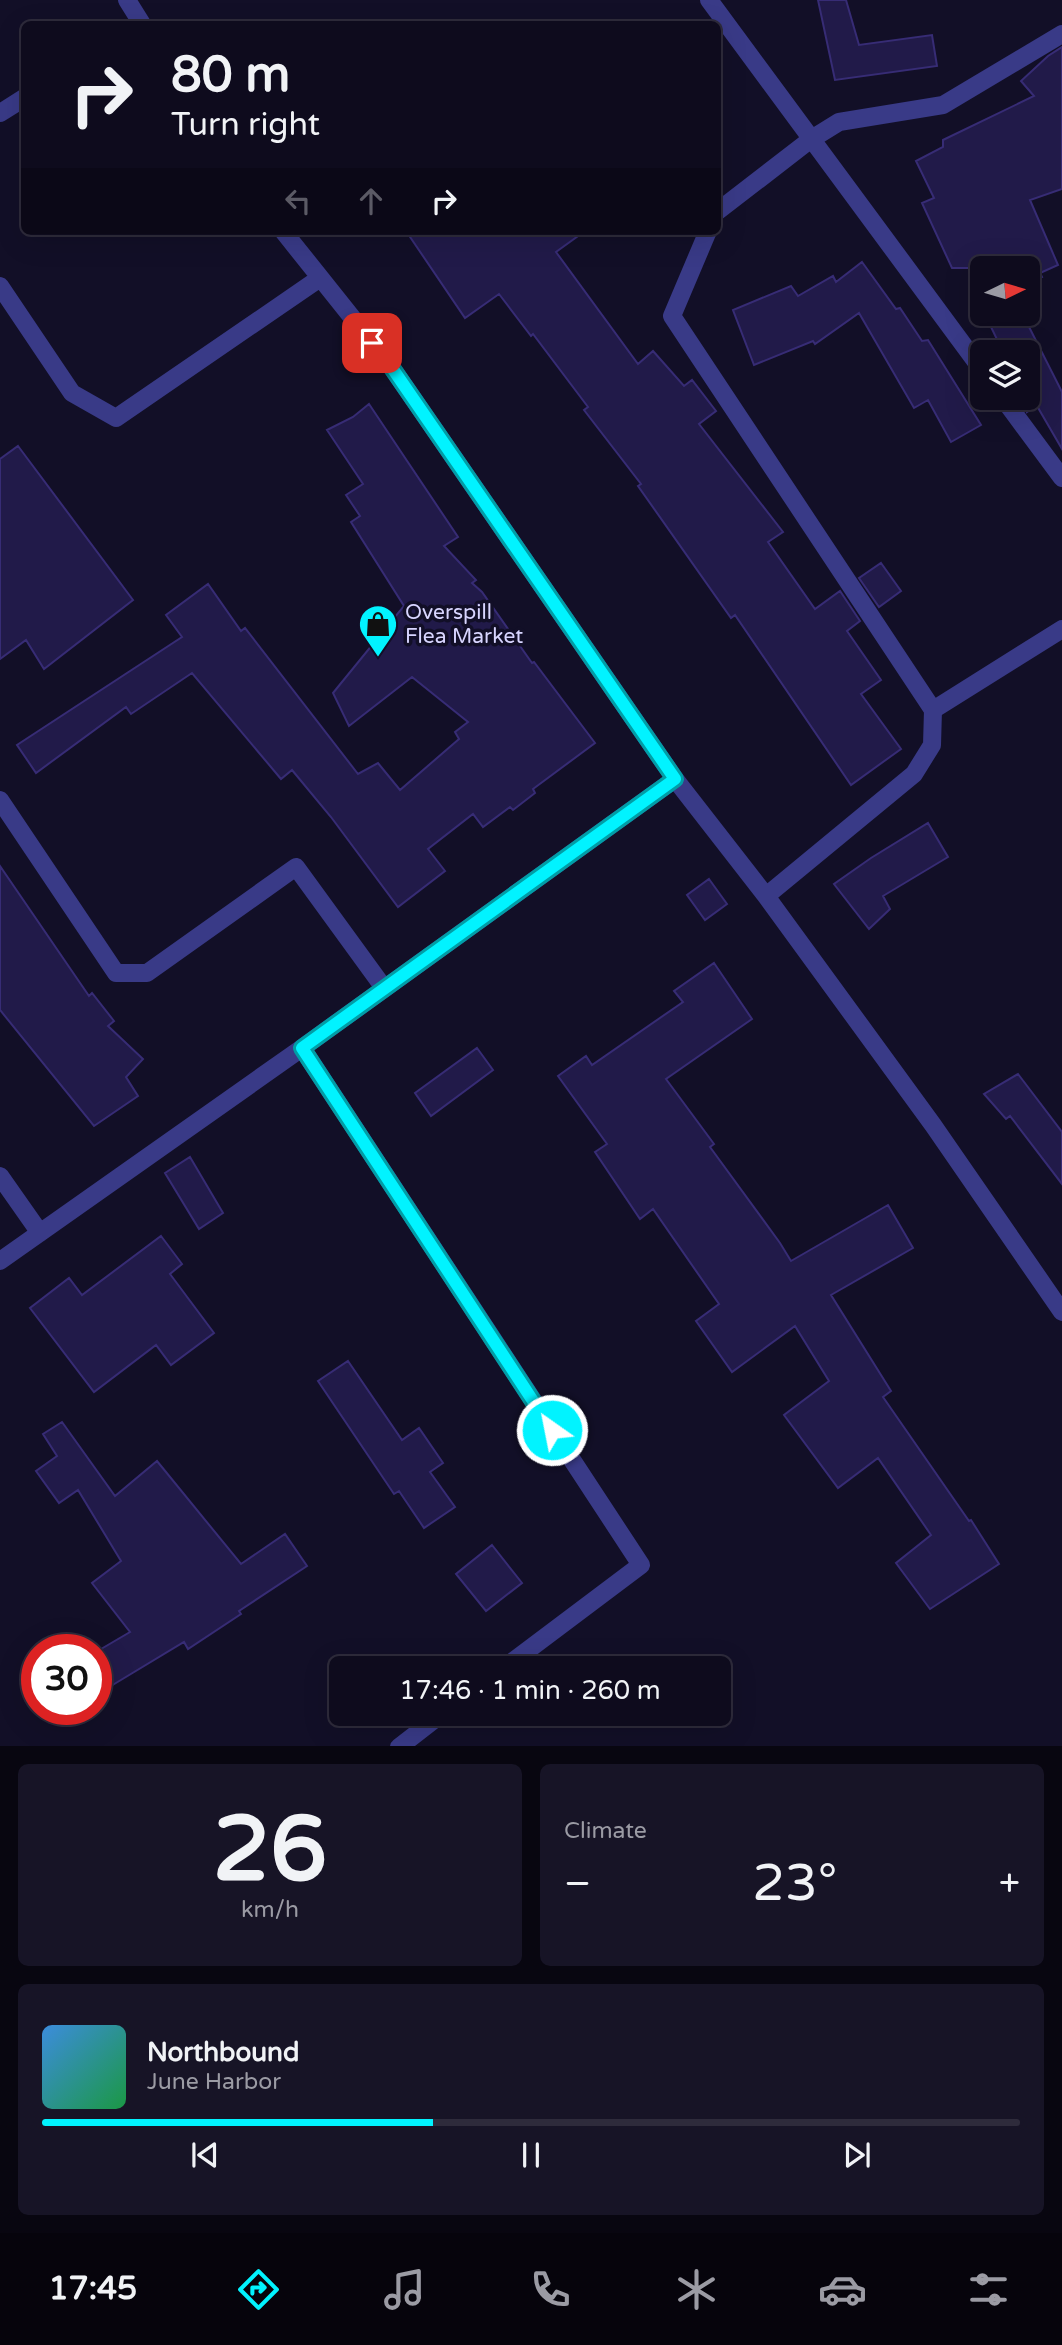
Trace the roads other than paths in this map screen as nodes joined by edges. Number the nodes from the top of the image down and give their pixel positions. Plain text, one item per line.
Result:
1 (127, 0) edge
2 (709, 0) edge
3 (139, 21) edge
4 (1062, 34) edge
5 (21, 100) edge
6 (0, 113) edge
7 (810, 140) junction
8 (721, 209) edge
9 (286, 235) edge
10 (706, 235) edge
11 (320, 278) junction
12 (0, 286) edge
13 (970, 354) edge
14 (1012, 410) edge
15 (1062, 478) edge
16 (1062, 629) edge
17 (933, 710) junction
18 (675, 779) junction
19 (0, 800) edge
20 (766, 896) junction
21 (384, 988) junction
22 (302, 1048) junction
23 (0, 1176) edge
24 (40, 1233) junction
25 (0, 1261) edge
26 (1062, 1312) edge
27 (520, 1656) edge
28 (426, 1726) edge
29 (399, 1746) edge

1 - 3 street
2 - 7 street
4 - 7 street
5 - 6 street
7 - 8 street
7 - 13 street
9 - 11 street
10 - 17 street
11 - 12 street
11 - 18 street
14 - 15 street
16 - 17 street
17 - 20 street
18 - 20 street
18 - 21 street
19 - 21 street
20 - 26 street
21 - 22 street
22 - 24 street
22 - 27 street
23 - 24 street
24 - 25 street
28 - 29 street

